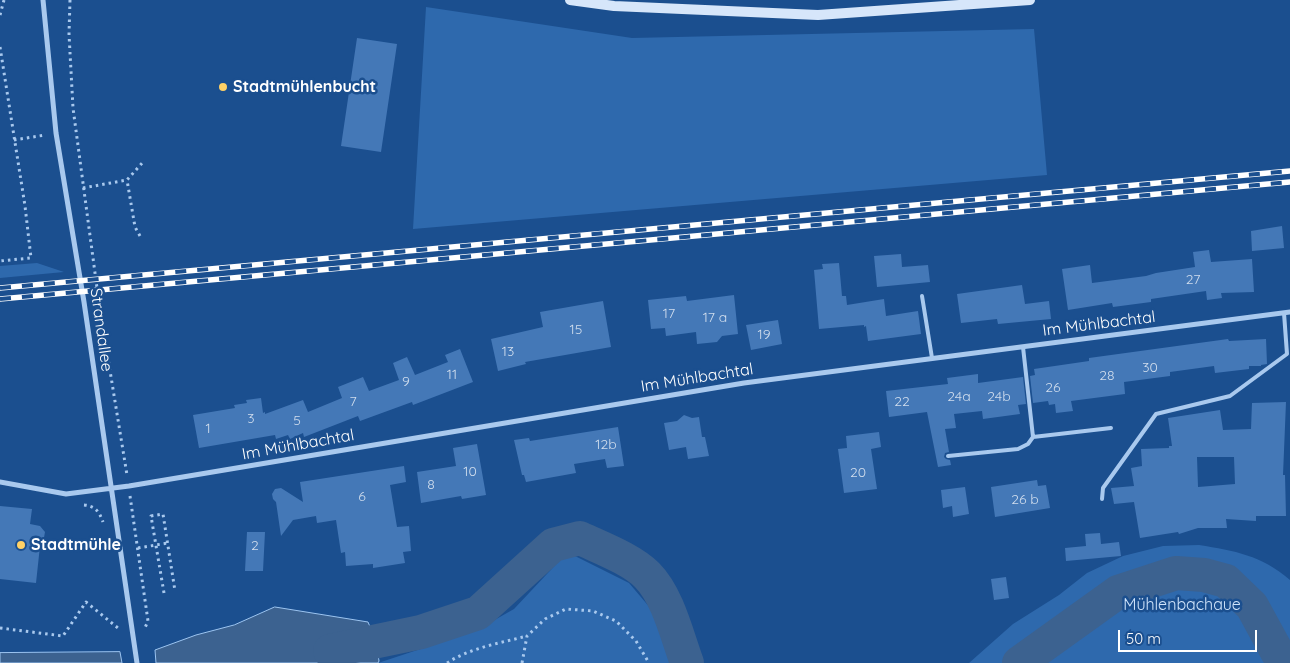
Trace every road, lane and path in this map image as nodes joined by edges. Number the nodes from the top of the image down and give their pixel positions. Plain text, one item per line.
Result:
1 (4, 0) edge
2 (43, 0) edge
3 (70, 0) edge
4 (570, 0) edge
5 (1030, 0) edge
6 (0, 15) edge
7 (0, 47) edge
8 (56, 133) junction
9 (14, 140) junction
10 (143, 162) dead end
11 (127, 180) junction
12 (84, 188) junction
13 (140, 236) dead end
14 (0, 261) edge
15 (922, 296) dead end
16 (99, 303) dead end
17 (1287, 312) edge
18 (1023, 347) junction
19 (932, 358) junction
20 (1111, 428) dead end
21 (1033, 437) junction
22 (948, 456) dead end
23 (0, 482) edge
24 (111, 489) junction
25 (1102, 499) dead end
26 (75, 504) dead end
27 (104, 530) dead end
28 (168, 543) junction
29 (156, 545) junction
30 (138, 548) dead end
31 (175, 591) dead end
32 (164, 593) dead end
33 (117, 618) dead end
34 (0, 628) edge
35 (118, 628) junction
36 (527, 636) junction
37 (135, 650) junction
38 (137, 663) edge
39 (447, 663) edge
40 (522, 663) edge
41 (649, 663) edge

1 - 6 path
2 - 8 street, Strandallee
3 - 12 path
4 - 5 street
7 - 9 path
8 - 9 path
8 - 24 street, Strandallee
9 - 14 path
10 - 11 path
11 - 12 path
11 - 13 path
12 - 16 path
15 - 19 lane
17 - 18 street, Im Mühlbachtal
17 - 25 lane
18 - 19 street, Im Mühlbachtal
18 - 21 lane
19 - 24 street, Im Mühlbachtal
20 - 21 lane
21 - 22 lane
23 - 24 street, Im Mühlbachtal
24 - 37 street, Strandallee
26 - 27 path
28 - 29 path
28 - 29 path
28 - 31 path
29 - 30 path
29 - 32 path
33 - 35 path
34 - 35 path
35 - 37 path
36 - 39 path
36 - 40 path
36 - 41 path
37 - 38 street, Strandallee

